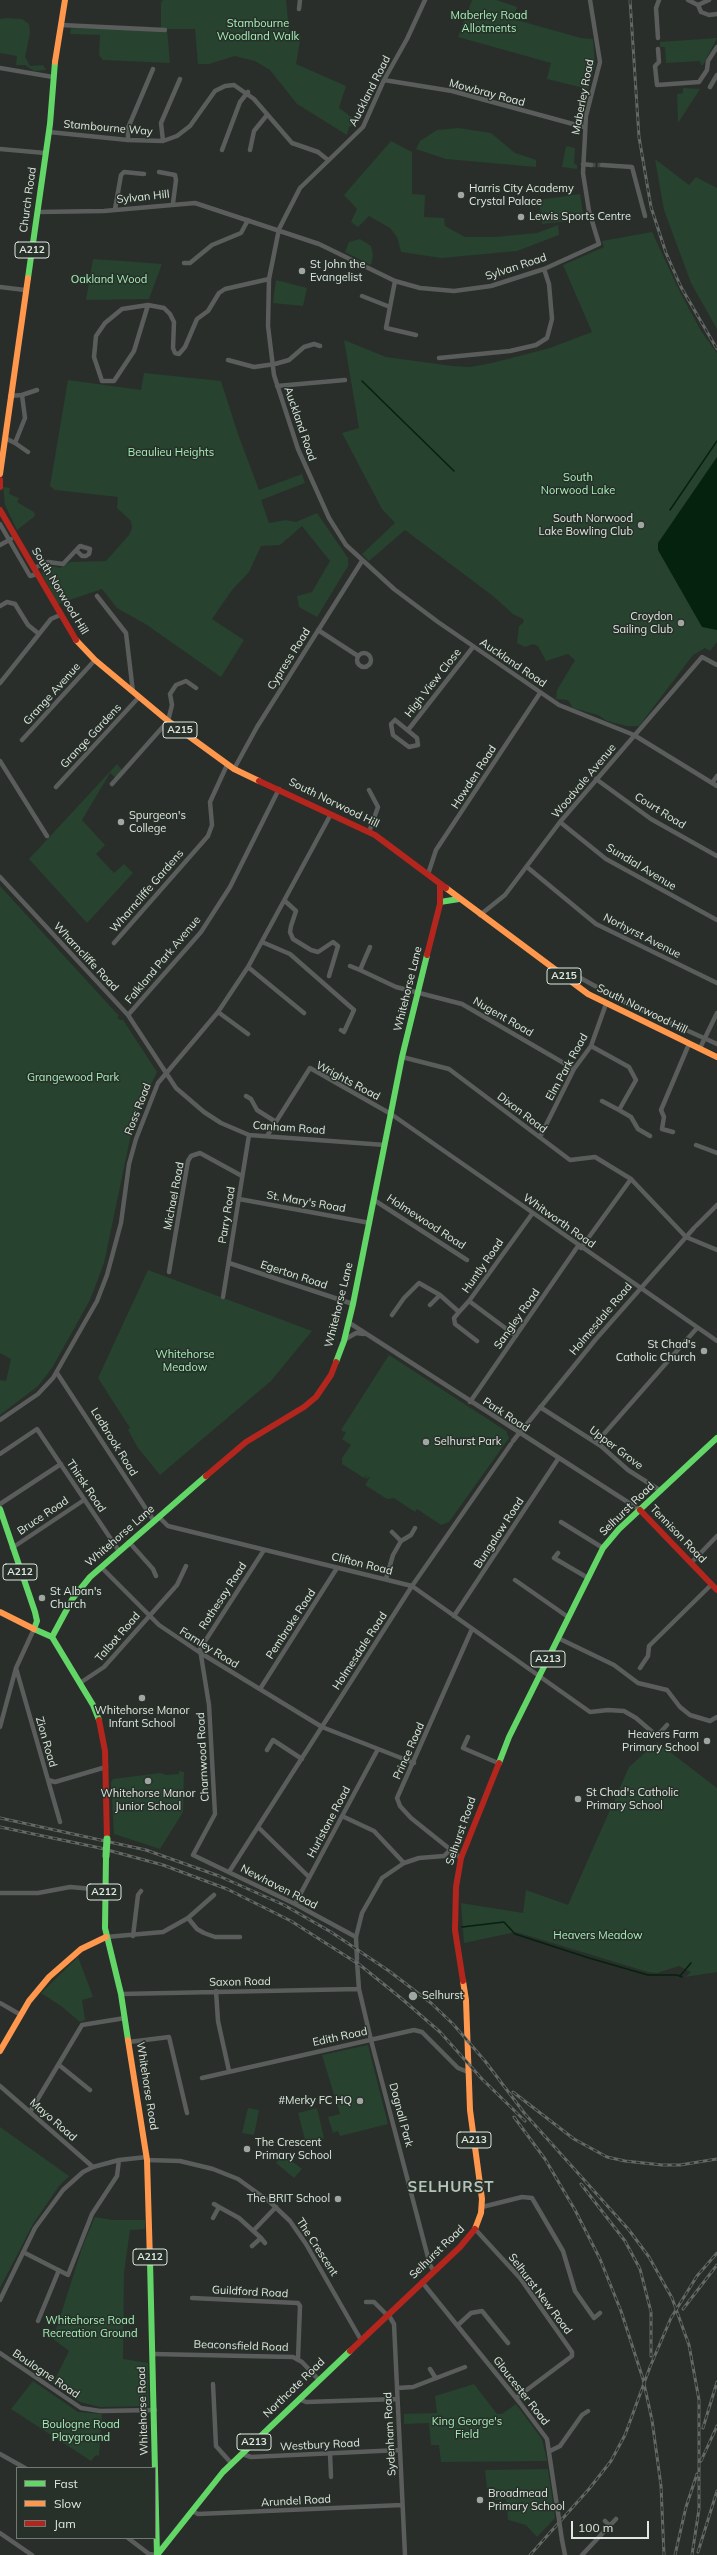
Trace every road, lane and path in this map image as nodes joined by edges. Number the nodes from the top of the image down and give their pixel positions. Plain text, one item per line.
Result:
1 (65, 0) edge
2 (300, 0) edge
3 (425, 0) edge
4 (590, 0) edge
5 (658, 0) edge
6 (688, 0) edge
7 (709, 0) edge
8 (698, 5) junction
9 (298, 9) dead end
10 (717, 14) edge
11 (61, 25) junction
12 (165, 30) dead end
13 (658, 38) dead end
14 (717, 47) edge
15 (658, 49) dead end
16 (0, 68) edge
17 (153, 69) dead end
18 (717, 75) edge
19 (53, 77) junction
20 (180, 79) dead end
21 (384, 80) junction
22 (710, 87) dead end
23 (248, 92) junction
24 (267, 115) junction
25 (584, 127) junction
26 (48, 132) junction
27 (128, 140) junction
28 (163, 141) junction
29 (0, 149) edge
30 (222, 150) dead end
31 (250, 150) dead end
32 (45, 154) junction
33 (328, 160) junction
34 (583, 164) junction
35 (591, 165) tunnel mouth
36 (602, 165) tunnel mouth
37 (159, 172) dead end
38 (144, 174) dead end
39 (173, 203) junction
40 (643, 208) junction
41 (115, 209) junction
42 (636, 210) dead end
43 (37, 212) junction
44 (645, 216) dead end
45 (248, 220) junction
46 (279, 229) junction
47 (599, 244) joint
48 (184, 263) dead end
49 (544, 269) junction
50 (269, 279) junction
51 (395, 281) junction
52 (0, 287) edge
53 (25, 290) junction
54 (362, 296) dead end
55 (148, 305) junction
56 (390, 307) junction
57 (416, 336) dead end
58 (320, 346) dead end
59 (439, 358) dead end
60 (228, 360) dead end
61 (272, 365) junction
62 (346, 380) dead end
63 (277, 386) junction
64 (37, 390) dead end
65 (22, 394) junction
66 (10, 396) junction
67 (5, 438) junction
68 (14, 444) junction
69 (28, 452) dead end
70 (0, 474) edge
71 (0, 480) edge
72 (0, 487) edge
73 (0, 510) edge
74 (2, 522) edge
75 (12, 538) junction
76 (0, 545) edge
77 (76, 551) dead end
78 (362, 561) junction
79 (35, 571) junction
80 (97, 596) dead end
81 (0, 606) edge
82 (60, 615) junction
83 (318, 630) junction
84 (39, 634) junction
85 (473, 646) junction
86 (358, 656) dead end
87 (95, 660) junction
88 (717, 665) edge
89 (0, 683) edge
90 (196, 688) dead end
91 (540, 693) junction
92 (136, 694) junction
93 (168, 721) junction
94 (408, 730) junction
95 (634, 735) junction
96 (22, 740) dead end
97 (0, 761) edge
98 (230, 767) junction
99 (717, 776) edge
100 (596, 779) junction
101 (112, 784) dead end
102 (715, 785) edge
103 (56, 787) dead end
104 (279, 789) junction
105 (369, 790) dead end
106 (331, 814) junction
107 (560, 822) junction
108 (370, 832) junction
109 (46, 836) dead end
110 (717, 856) edge
111 (527, 867) junction
112 (428, 874) junction
113 (0, 877) edge
114 (440, 885) junction
115 (459, 899) junction
116 (285, 901) junction
117 (440, 902) junction
118 (480, 915) junction
119 (717, 920) edge
120 (262, 942) junction
121 (114, 943) dead end
122 (370, 948) dead end
123 (350, 966) dead end
124 (248, 967) junction
125 (360, 970) junction
126 (559, 973) junction
127 (329, 976) dead end
128 (717, 983) edge
129 (418, 992) junction
130 (606, 1004) junction
131 (218, 1012) junction
132 (304, 1013) dead end
133 (717, 1013) edge
134 (128, 1015) junction
135 (341, 1030) dead end
136 (248, 1034) dead end
137 (704, 1038) junction
138 (689, 1044) junction
139 (717, 1044) edge
140 (591, 1046) junction
141 (700, 1048) junction
142 (402, 1057) junction
143 (717, 1057) edge
144 (574, 1069) junction
145 (166, 1073) junction
146 (246, 1096) dead end
147 (602, 1101) dead end
148 (619, 1110) junction
149 (391, 1114) junction
150 (276, 1122) junction
151 (673, 1132) dead end
152 (249, 1135) junction
153 (267, 1136) junction
154 (650, 1136) dead end
155 (540, 1137) junction
156 (385, 1145) junction
157 (696, 1145) dead end
158 (717, 1153) edge
159 (242, 1176) junction
160 (631, 1179) junction
161 (239, 1199) junction
162 (374, 1200) junction
163 (717, 1205) edge
164 (532, 1214) junction
165 (370, 1223) junction
166 (686, 1236) junction
167 (579, 1247) junction
168 (717, 1250) edge
169 (467, 1260) dead end
170 (229, 1263) junction
171 (169, 1272) dead end
172 (640, 1288) junction
173 (440, 1295) junction
174 (223, 1297) dead end
175 (468, 1302) junction
176 (353, 1304) junction
177 (430, 1306) dead end
178 (459, 1312) junction
179 (392, 1315) dead end
180 (348, 1322) junction
181 (697, 1328) junction
182 (364, 1334) junction
183 (516, 1336) junction
184 (344, 1341) junction
185 (477, 1341) dead end
186 (717, 1341) edge
187 (57, 1373) junction
188 (470, 1402) junction
189 (540, 1407) junction
190 (0, 1420) edge
191 (518, 1434) junction
192 (717, 1438) edge
193 (596, 1443) junction
194 (0, 1454) edge
195 (558, 1459) junction
196 (61, 1464) junction
197 (661, 1491) junction
198 (84, 1500) junction
199 (0, 1504) edge
200 (640, 1510) junction
201 (0, 1512) edge
202 (156, 1519) junction
203 (561, 1522) dead end
204 (415, 1528) dead end
205 (392, 1532) dead end
206 (717, 1536) edge
207 (401, 1541) junction
208 (129, 1542) junction
209 (12, 1548) junction
210 (604, 1548) junction
211 (264, 1550) junction
212 (119, 1551) junction
213 (558, 1552) dead end
214 (691, 1563) junction
215 (186, 1566) dead end
216 (101, 1567) junction
217 (337, 1568) junction
218 (156, 1576) dead end
219 (588, 1578) junction
220 (386, 1579) junction
221 (516, 1580) dead end
222 (412, 1586) junction
223 (714, 1587) edge
224 (0, 1612) edge
225 (148, 1616) junction
226 (454, 1616) junction
227 (568, 1618) junction
228 (34, 1629) junction
229 (472, 1629) junction
230 (52, 1637) junction
231 (558, 1638) junction
232 (199, 1652) junction
233 (643, 1663) junction
234 (648, 1667) dead end
235 (16, 1668) junction
236 (640, 1668) dead end
237 (539, 1677) junction
238 (80, 1683) junction
239 (260, 1690) junction
240 (717, 1718) edge
241 (667, 1725) dead end
242 (0, 1727) edge
243 (322, 1727) junction
244 (468, 1737) dead end
245 (378, 1749) junction
246 (267, 1750) dead end
247 (302, 1759) junction
248 (414, 1763) junction
249 (498, 1763) junction
250 (106, 1767) junction
251 (48, 1780) junction
252 (342, 1816) junction
253 (60, 1822) dead end
254 (258, 1827) junction
255 (450, 1850) junction
256 (193, 1855) joint
257 (461, 1858) junction
258 (404, 1863) junction
259 (230, 1872) junction
260 (309, 1877) junction
261 (104, 1890) junction
262 (141, 1891) dead end
263 (0, 1893) edge
264 (214, 1895) dead end
265 (295, 1904) junction
266 (188, 1918) junction
267 (133, 1936) junction
268 (106, 1937) junction
269 (356, 1937) junction
270 (240, 1938) dead end
271 (359, 1989) junction
272 (216, 1992) junction
273 (121, 1994) junction
274 (0, 2003) edge
275 (21, 2015) junction
276 (125, 2018) junction
277 (371, 2040) junction
278 (129, 2042) junction
279 (0, 2051) edge
280 (59, 2065) junction
281 (229, 2071) junction
282 (468, 2072) junction
283 (202, 2078) dead end
284 (0, 2086) edge
285 (90, 2090) dead end
286 (30, 2112) junction
287 (187, 2113) dead end
288 (147, 2158) junction
289 (118, 2160) junction
290 (93, 2167) junction
291 (214, 2204) dead end
292 (219, 2207) junction
293 (276, 2207) junction
294 (482, 2207) junction
295 (213, 2218) dead end
296 (475, 2229) junction
297 (254, 2230) junction
298 (261, 2238) junction
299 (265, 2243) dead end
300 (252, 2246) dead end
301 (23, 2252) junction
302 (59, 2270) junction
303 (434, 2271) junction
304 (422, 2282) junction
305 (192, 2298) dead end
306 (0, 2300) edge
307 (366, 2302) dead end
308 (600, 2313) dead end
309 (388, 2314) junction
310 (38, 2321) dead end
311 (458, 2325) junction
312 (508, 2334) dead end
313 (503, 2337) junction
314 (361, 2340) junction
315 (508, 2344) dead end
316 (0, 2353) edge
317 (153, 2354) junction
318 (298, 2359) junction
319 (465, 2366) dead end
320 (430, 2369) dead end
321 (434, 2377) junction
322 (319, 2380) junction
323 (214, 2384) dead end
324 (397, 2388) junction
325 (397, 2398) junction
326 (516, 2398) junction
327 (299, 2399) junction
328 (155, 2410) junction
329 (588, 2411) dead end
330 (400, 2450) junction
331 (550, 2452) junction
332 (330, 2453) junction
333 (0, 2454) edge
334 (242, 2454) junction
335 (232, 2464) junction
336 (23, 2467) edge
337 (156, 2467) edge
338 (156, 2472) edge
339 (331, 2477) dead end
340 (402, 2505) junction
341 (192, 2511) junction
342 (616, 2519) dead end
343 (605, 2521) dead end
344 (610, 2526) junction
345 (0, 2533) edge
346 (157, 2535) junction
347 (129, 2539) edge
348 (169, 2540) junction
349 (32, 2555) edge
350 (157, 2555) edge
351 (405, 2555) edge
352 (565, 2555) edge
353 (582, 2555) edge

1 - 11 main road, Church Road / A212
2 - 9 street
3 - 21 street, Auckland Road
4 - 25 street, Maberley Road
5 - 13 street
6 - 8 street
7 - 8 street
8 - 10 street
11 - 12 street
11 - 19 main road, Church Road / A212
14 - 15 street
16 - 19 street
17 - 27 street
18 - 22 street
19 - 26 main road, Church Road / A212
20 - 28 street
21 - 25 street, Mowbray Road
21 - 33 street, Auckland Road
23 - 24 street
23 - 28 street, Stambourne Way
23 - 30 street
24 - 31 street
24 - 33 street
25 - 34 street, Maberley Road
26 - 27 street, Stambourne Way
26 - 32 main road, Church Road / A212
27 - 28 street, Stambourne Way
29 - 32 street
32 - 43 main road, Church Road / A212
33 - 46 street, Auckland Road
34 - 35 street
34 - 47 street, Maberley Road
36 - 40 street
37 - 39 street
38 - 41 street
39 - 41 street, Sylvan Hill
39 - 45 street, Sylvan Hill
40 - 42 street
40 - 44 street
41 - 43 street, Sylvan Hill
43 - 53 main road, Church Road / A212
45 - 46 street, Sylvan Hill
45 - 48 street
46 - 50 street, Auckland Road
46 - 51 street, Sylvan Road
47 - 49 street, Sylvan Road
49 - 51 street, Sylvan Road
49 - 59 street
50 - 55 street
50 - 61 street, Auckland Road
51 - 56 street
52 - 53 street
53 - 66 main road, Church Road / A212
54 - 56 street
55 - 55 street
56 - 57 street
58 - 61 street
60 - 61 street
61 - 63 street, Auckland Road
62 - 63 street
63 - 78 street, Auckland Road
64 - 65 street
65 - 66 street
65 - 68 street
66 - 67 main road, Church Road / A212
67 - 68 street
67 - 70 main road, Church Road / A212
68 - 69 street
71 - 72 main road
73 - 74 main road, South Norwood Hill / A215
74 - 75 main road, South Norwood Hill / A215
75 - 76 street
75 - 79 main road, South Norwood Hill / A215
77 - 79 street
78 - 83 street, Cypress Road
78 - 85 street, Auckland Road
79 - 82 main road, South Norwood Hill / A215
80 - 92 street
81 - 84 street
82 - 84 street
82 - 87 main road, South Norwood Hill / A215
83 - 86 street
83 - 98 street, Cypress Road
84 - 89 street
85 - 91 street, Auckland Road
85 - 94 street, High View Close
87 - 92 main road, South Norwood Hill / A215
87 - 96 street, Grange Avenue
88 - 95 street, Woodvale Avenue
90 - 93 street
91 - 95 street, Auckland Road
91 - 112 street, Howden Road
92 - 93 main road, South Norwood Hill / A215
92 - 103 street, Grange Gardens
93 - 98 main road, South Norwood Hill / A215
93 - 101 street
94 - 94 street, High View Close
95 - 100 street, Woodvale Avenue
95 - 102 street, Auckland Road
97 - 109 street
98 - 104 main road, South Norwood Hill / A215
98 - 121 street, Wharncliffe Gardens
99 - 102 street
100 - 107 street, Woodvale Avenue
100 - 110 street, Court Road
104 - 106 main road, South Norwood Hill / A215
104 - 134 street, Falkland Park Avenue
105 - 108 street
106 - 108 main road, South Norwood Hill / A215
106 - 116 street, Ross Road
107 - 111 street, Woodvale Avenue
107 - 119 street, Sundial Avenue
108 - 112 main road, South Norwood Hill / A215
111 - 118 street, Woodvale Avenue
111 - 128 street, Norhyrst Avenue
112 - 114 main road, South Norwood Hill / A215
113 - 134 street, Wharncliffe Road
114 - 115 main road, South Norwood Hill / A215
114 - 117 main road, Whitehorse Lane
115 - 117 main road
115 - 118 main road, South Norwood Hill / A215
116 - 120 street, Ross Road
116 - 127 street
117 - 129 main road, Whitehorse Lane
118 - 126 main road, South Norwood Hill / A215
120 - 124 street, Ross Road
120 - 135 street
122 - 125 street
123 - 125 street, Nugent Road
124 - 131 street, Ross Road
124 - 132 street
125 - 129 street, Nugent Road
126 - 130 main road, South Norwood Hill / A215
126 - 137 street
129 - 142 main road, Whitehorse Lane
129 - 144 street, Nugent Road
130 - 138 main road, South Norwood Hill / A215
130 - 140 street, Elm Park Road
131 - 136 street
131 - 145 street, Ross Road
133 - 137 street
134 - 145 street, Wharncliffe Road
137 - 139 street
137 - 141 street
138 - 141 main road, South Norwood Hill / A215
138 - 151 street
140 - 144 street, Elm Park Road
140 - 148 street
141 - 143 main road, South Norwood Hill / A215
142 - 149 main road, Whitehorse Lane
142 - 155 street, Dixon Road
144 - 155 street, Elm Park Road
145 - 152 street, Canham Road
145 - 187 street, Ross Road
146 - 150 street
147 - 148 street
148 - 154 street
149 - 150 street, Wrights Road
149 - 156 main road, Whitehorse Lane
149 - 164 street, Whitworth Road
150 - 153 street, Wrights Road
152 - 153 street, Canham Road
152 - 159 street, Parry Road
153 - 156 street, Canham Road
155 - 160 street, Dixon Road
156 - 162 main road, Whitehorse Lane
157 - 158 street
159 - 161 street, Parry Road
159 - 171 street, Michael Road
160 - 166 street, Dixon Road
160 - 167 street, Sangley Road
161 - 165 street, St. Mary's Road
161 - 170 street, Parry Road
162 - 165 main road, Whitehorse Lane
162 - 169 street, Holmewood Road
163 - 166 street, Holmesdale Road
164 - 167 street, Whitworth Road
164 - 175 street, Huntly Road
165 - 176 main road, Whitehorse Lane
166 - 168 street
166 - 172 street, Holmesdale Road
167 - 172 street, Whitworth Road
167 - 183 street, Sangley Road
170 - 174 street, Parry Road
170 - 176 street, Egerton Road
172 - 181 street, Whitworth Road
172 - 189 street, Holmesdale Road
173 - 177 street
173 - 178 street
173 - 179 street
175 - 178 street
175 - 183 street, Huntly Road
176 - 180 main road, Whitehorse Lane
178 - 185 street
180 - 182 street, Park Road
180 - 184 main road, Whitehorse Lane
181 - 186 street, Whitworth Road
181 - 193 street
182 - 184 street
182 - 188 street, Park Road
183 - 188 street, Sangley Road
184 - 202 main road, Whitehorse Lane
187 - 190 street, Ross Road
187 - 202 street, Ladbrook Road
188 - 191 street, Park Road
189 - 191 street, Holmesdale Road
189 - 193 street, Upper Grove
191 - 195 street, Park Road
191 - 222 street, Holmesdale Road
192 - 197 main road, Selhurst Road / A213
193 - 197 street, Upper Grove
194 - 196 street, Thirsk Road
195 - 200 street, Park Road
195 - 226 street, Bungalow Road
196 - 198 street, Thirsk Road
196 - 199 street
197 - 200 main road, Selhurst Road / A213
198 - 209 street, Bruce Road
198 - 212 street, Thirsk Road
200 - 210 main road, Selhurst Road / A213
200 - 214 main road, Tennison Road
201 - 209 main road, A212
202 - 208 main road, Whitehorse Lane
202 - 211 street, Clifton Road
203 - 210 street
204 - 207 street
205 - 207 street
206 - 214 street
207 - 220 street
208 - 212 main road, Whitehorse Lane
208 - 218 street
209 - 228 main road, A212
210 - 219 main road, Selhurst Road / A213
211 - 217 street, Clifton Road
211 - 232 street, Rothesay Road
212 - 216 main road, Whitehorse Lane
213 - 219 street
214 - 223 main road, Tennison Road
215 - 225 street, Talbot Road
216 - 225 street, Farnley Road
216 - 230 main road, Whitehorse Lane
217 - 220 street, Clifton Road
217 - 239 street, Pembroke Road
219 - 227 main road, Selhurst Road / A213
220 - 222 street, Clifton Road
221 - 227 street
222 - 226 street, Clifton Road
222 - 243 street, Holmesdale Road
223 - 233 street
224 - 228 main road
225 - 232 street, Farnley Road
225 - 238 street, Talbot Road
226 - 229 street, Clifton Road
227 - 231 main road, Selhurst Road / A213
228 - 230 main road
228 - 235 street
229 - 237 street, Clifton Road
229 - 248 street, Prince Road
230 - 238 main road, Whitehorse Road / A212
231 - 237 main road, Selhurst Road / A213
231 - 240 street
232 - 239 street, Farnley Road
232 - 256 street, Charnwood Road
233 - 234 street
233 - 236 street
235 - 242 street
235 - 251 street, Zion Road
237 - 241 street, Clifton Road
237 - 249 main road, Selhurst Road / A213
238 - 250 main road, Whitehorse Road / A212
239 - 243 street, Farnley Road
243 - 245 street, Farnley Road
243 - 247 street, Holmesdale Road
244 - 249 street
245 - 248 street, Farnley Road
245 - 252 street, Hurlstone Road
246 - 247 street
247 - 254 street, Holmesdale Road
248 - 255 street, Prince Road
249 - 257 main road, Selhurst Road / A213
250 - 251 street
250 - 261 main road, Whitehorse Road / A212, bridge
251 - 253 street, Zion Road
252 - 258 street
252 - 260 street, Hurlstone Road
254 - 259 street, Holmesdale Road
254 - 260 street
255 - 257 street, Prince Road
255 - 258 street, Dagnall Park
256 - 259 street, Newhaven Road
257 - 282 main road, Selhurst Road / A213
258 - 269 street, Dagnall Park
259 - 265 street, Newhaven Road
260 - 265 street, Hurlstone Road
261 - 263 street
261 - 268 main road, Whitehorse Road / A212
262 - 267 street
264 - 266 street
265 - 269 street, Newhaven Road
266 - 267 street
266 - 270 street
267 - 268 street
268 - 273 main road, Whitehorse Road / A212
268 - 275 main road
269 - 271 street, Dagnall Park
271 - 272 street, Saxon Road
271 - 277 street, Dagnall Park
272 - 273 street, Saxon Road
272 - 281 street
273 - 276 main road, Whitehorse Road / A212
274 - 275 street
275 - 279 main road
276 - 278 main road, Whitehorse Road / A212
276 - 280 street
277 - 281 street, Edith Road
277 - 282 street, Edith Road
277 - 303 street, Dagnall Park
278 - 287 street
278 - 288 main road, Whitehorse Road / A212
280 - 285 street
280 - 286 street
281 - 283 street, Edith Road
282 - 294 main road, Selhurst Road / A213
284 - 286 street, Mayo Road
286 - 290 street, Mayo Road
288 - 289 street, The Crescent
288 - 293 street, The Crescent
288 - 317 main road, Whitehorse Road / A212
289 - 290 street, The Crescent
289 - 302 street
290 - 301 street, The Crescent
291 - 292 street
292 - 295 street
292 - 297 street
293 - 297 street
293 - 314 street, The Crescent
294 - 296 main road, Selhurst Road / A213
294 - 308 street
296 - 303 main road, Selhurst Road / A213
296 - 326 street, Selhurst New Road
297 - 298 street
298 - 299 street
298 - 300 street
301 - 302 street
301 - 306 street, The Crescent
302 - 310 street
303 - 304 main road, Selhurst Road / A213
304 - 309 main road, Selhurst Road / A213
304 - 311 street, Gloucester Road
305 - 318 street, Guildford Road
307 - 309 street
309 - 314 main road, Northcote Road / A213
309 - 324 street, Sydenham Road
311 - 313 street
311 - 326 street, Gloucester Road
312 - 313 street
313 - 315 street
314 - 322 main road, Northcote Road / A213
316 - 328 street, Boulogne Road
317 - 318 street, Beaconsfield Road
317 - 328 main road, Whitehorse Road / A212
318 - 322 street, Beaconsfield Road
319 - 321 street
320 - 321 street
321 - 324 street
322 - 327 main road, Northcote Road / A213
323 - 335 street
324 - 325 street, Sydenham Road
325 - 327 street
325 - 330 street, Sydenham Road
326 - 331 street, Gloucester Road
327 - 334 main road, Northcote Road / A213
328 - 337 main road, Whitehorse Road / A212
329 - 331 street
330 - 332 street, Westbury Road
330 - 340 street, Sydenham Road
331 - 352 street, Gloucester Road, bridge
332 - 334 street, Westbury Road
332 - 339 street
333 - 336 street
334 - 335 main road, Northcote Road / A213
335 - 341 main road, Northcote Road / A213
338 - 346 main road, Whitehorse Road / A212
340 - 341 street, Arundel Road
340 - 351 street, Sydenham Road
341 - 348 main road, Northcote Road / A213
342 - 344 street
343 - 344 street
344 - 353 street
345 - 349 street
346 - 348 main road
346 - 350 main road, Whitehorse Road / A212
347 - 350 street
348 - 350 main road, Northcote Road / A213

